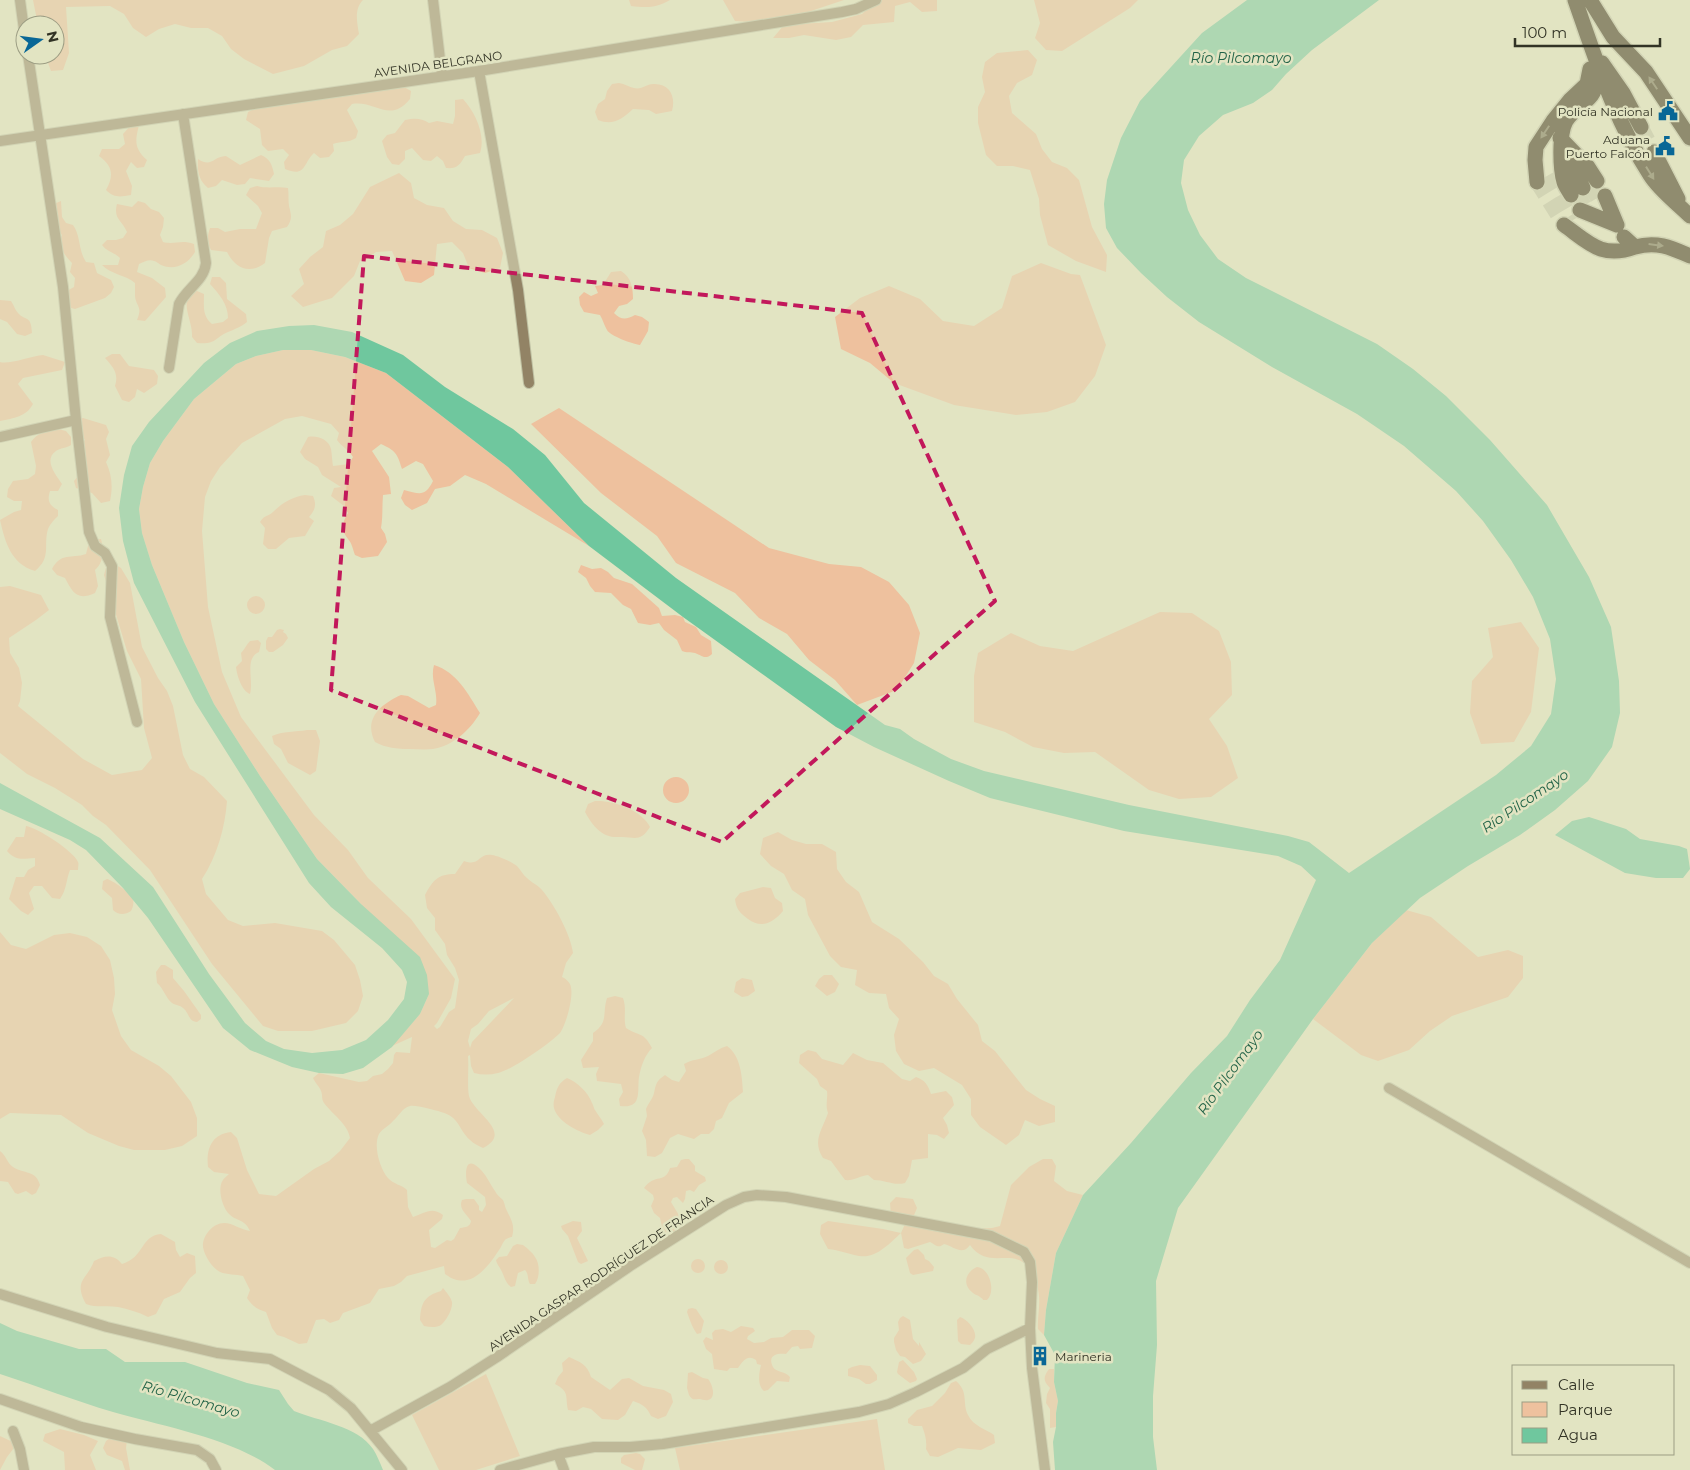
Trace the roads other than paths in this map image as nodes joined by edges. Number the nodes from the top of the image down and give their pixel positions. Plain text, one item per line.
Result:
1 (20, 0) edge
2 (433, 0) edge
3 (876, 0) edge
4 (1575, 0) edge
5 (1590, 0) edge
6 (22, 15) edge
7 (1591, 47) junction
8 (29, 65) edge
9 (479, 71) junction
10 (442, 76) junction
11 (183, 114) junction
12 (1641, 127) tunnel mouth
13 (39, 135) junction
14 (1560, 138) junction
15 (1690, 138) edge
16 (0, 140) edge
17 (1654, 152) tunnel mouth
18 (1542, 179) tunnel mouth
19 (1585, 209) junction
20 (1686, 212) edge
21 (1625, 237) junction
22 (1690, 256) edge
23 (169, 368) dead end
24 (528, 384) dead end
25 (76, 420) junction
26 (0, 437) edge
27 (137, 722) dead end
28 (1389, 1088) dead end
29 (1690, 1263) edge
30 (0, 1294) edge
31 (1030, 1328) junction
32 (0, 1400) edge
33 (13, 1431) dead end
34 (370, 1431) junction
35 (558, 1454) junction
36 (24, 1470) edge
37 (216, 1470) edge
38 (402, 1470) edge
39 (500, 1470) edge
40 (564, 1470) edge
41 (1045, 1470) edge

1 - 6 street
2 - 10 street
3 - 9 street, AVENIDA BELGRANO
4 - 7 highway
15 -> 5 highway
7 - 12 highway
7 - 14 highway
7 -> 18 highway
7 -> 20 highway
8 - 13 street
9 - 10 street, AVENIDA BELGRANO
9 - 24 street
10 - 11 street, AVENIDA BELGRANO
11 - 13 street, AVENIDA BELGRANO
11 - 23 street
13 - 16 street, AVENIDA BELGRANO
13 - 25 street
14 - 14 highway
17 - 20 highway
19 - 21 highway
19 - 21 highway
19 - 21 highway
21 -> 22 highway
25 - 26 street
25 - 27 street
28 - 29 street
30 - 34 street
31 - 34 street, AVENIDA GASPAR RODRÍGUEZ DE FRANCIA
31 - 35 street
31 - 41 street, AVENIDA GASPAR RODRÍGUEZ DE FRANCIA
32 - 37 street
33 - 36 street
34 - 38 street
35 - 39 street
35 - 40 street

